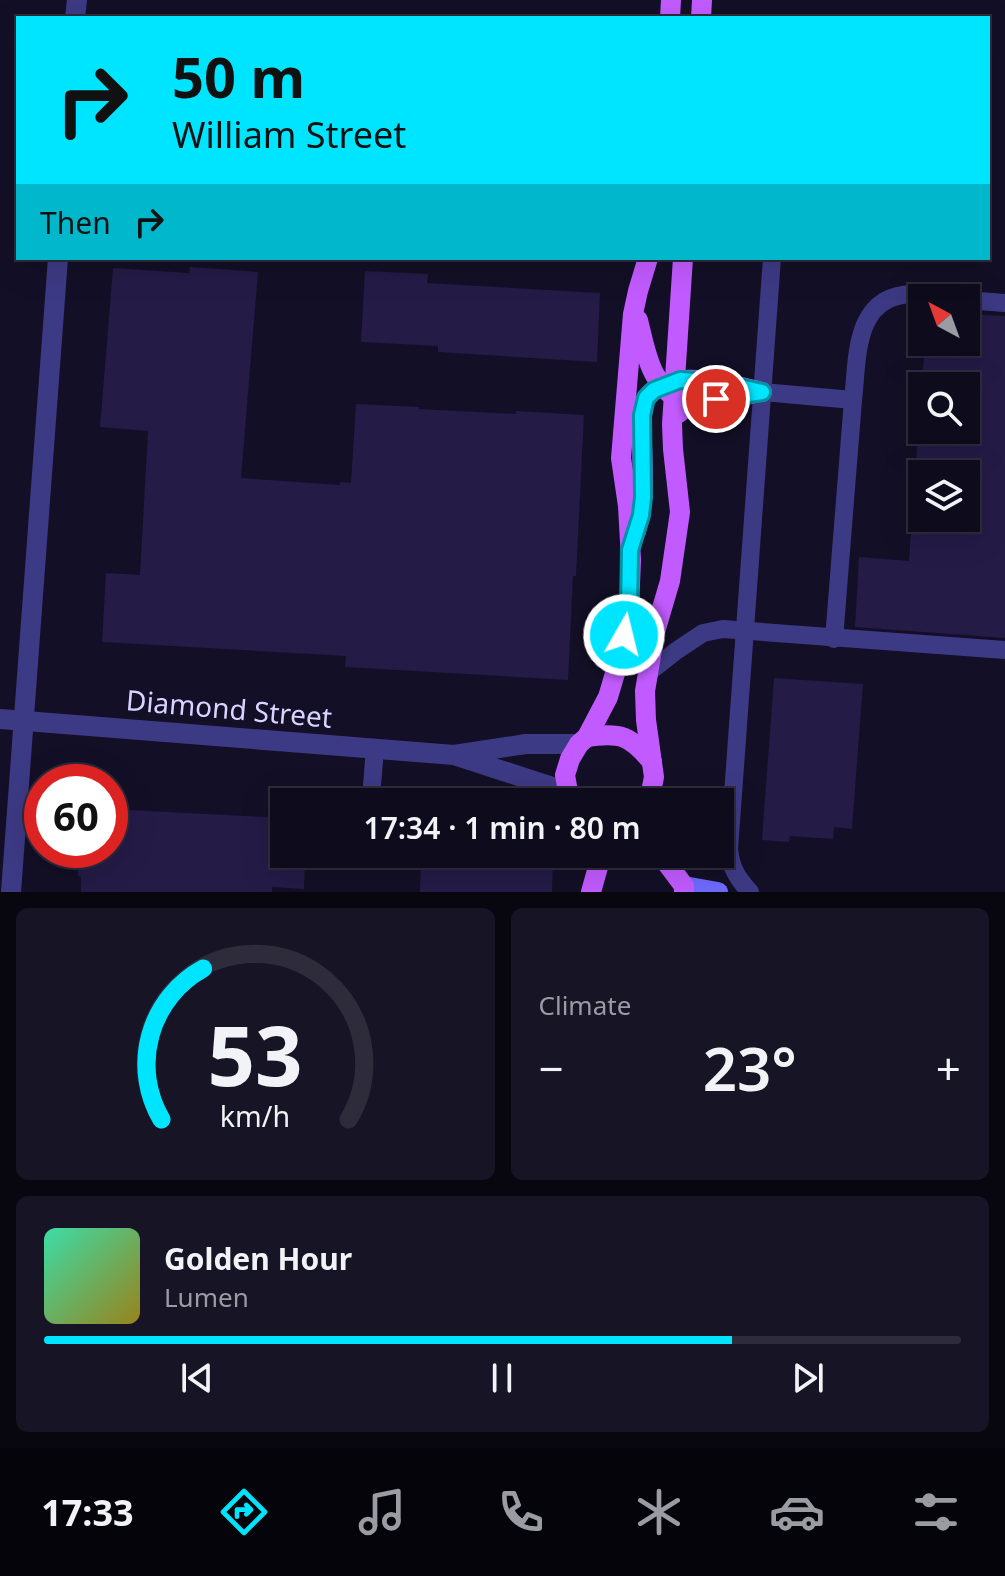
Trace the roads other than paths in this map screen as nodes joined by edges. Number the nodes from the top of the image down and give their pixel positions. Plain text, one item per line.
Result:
1 (58, 260) edge
2 (647, 260) edge
3 (683, 260) edge
4 (772, 260) edge
5 (638, 291) junction
6 (908, 295) edge
7 (980, 301) edge
8 (1005, 303) edge
9 (677, 339) junction
10 (717, 382) junction
11 (762, 392) junction
12 (674, 393) junction
13 (853, 400) junction
14 (630, 550) junction
15 (745, 630) junction
16 (834, 639) junction
17 (1005, 650) edge
18 (648, 673) junction
19 (0, 719) edge
20 (23, 721) junction
21 (583, 741) junction
22 (375, 749) junction
23 (454, 755) junction
24 (652, 762) junction
25 (372, 788) edge
26 (547, 788) edge
27 (569, 788) edge
28 (652, 788) edge
29 (598, 868) edge
30 (670, 868) edge
31 (684, 889) edge
32 (11, 892) edge
33 (591, 892) edge
34 (718, 892) edge
35 (750, 892) edge

1 - 20 street
2 - 5 main road
3 - 9 main road
4 - 11 lane
5 - 12 main road
5 - 14 main road
6 - 13 lane
7 - 8 lane
9 - 10 main road
9 - 12 main road
10 - 11 main road
10 - 12 main road
11 - 12 main road
11 - 13 lane
11 - 15 lane
12 - 14 main road
12 - 18 main road
13 - 16 lane
14 - 21 main road
15 - 16 lane
15 - 18 lane
15 - 35 lane
16 - 17 lane
18 - 24 main road
19 - 20 street, Diamond Street
20 - 22 street, Diamond Street
20 - 32 street
21 - 23 street, Diamond Street
21 - 24 main road
21 - 27 main road
22 - 23 street, Diamond Street
22 - 25 lane
23 - 26 street, Diamond Street
24 - 28 main road
29 - 33 main road
30 - 31 main road
31 - 34 street

